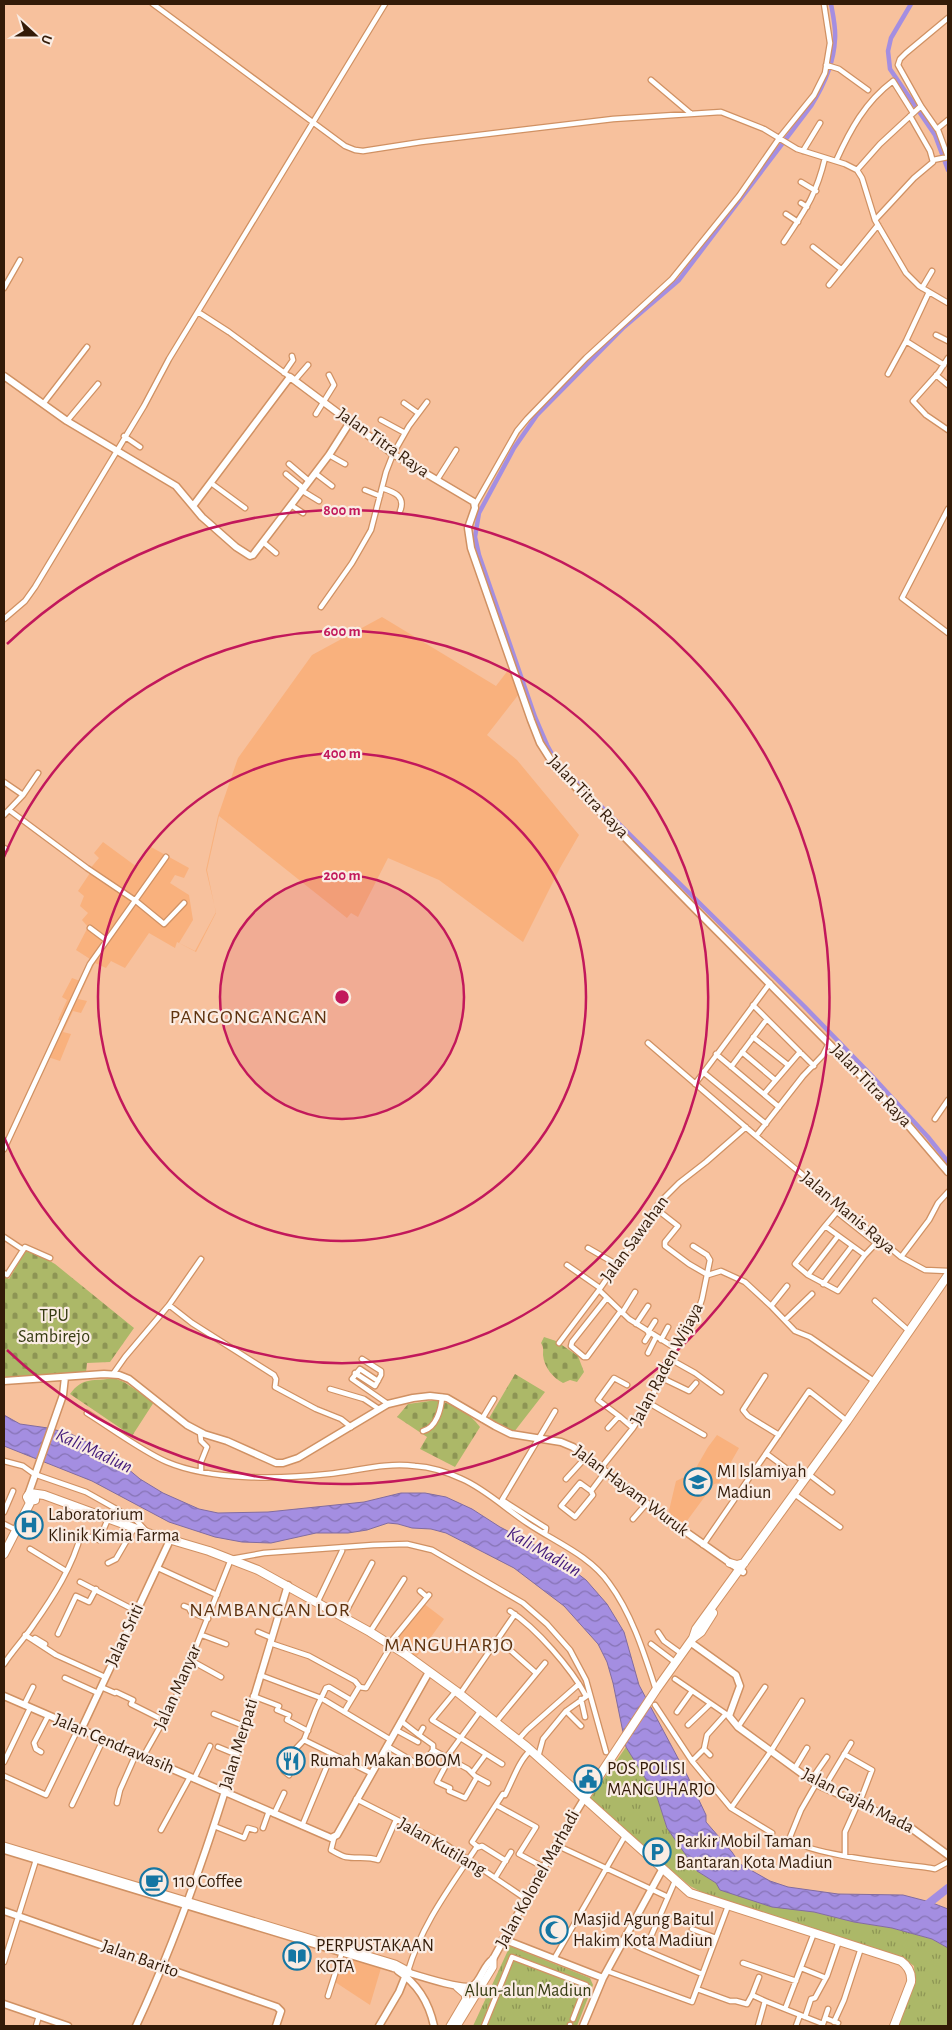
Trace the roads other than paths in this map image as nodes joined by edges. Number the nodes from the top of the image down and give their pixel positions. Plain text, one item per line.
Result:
1 (153, 4) edge
2 (385, 4) edge
3 (824, 4) edge
4 (948, 18) edge
5 (830, 66) junction
6 (901, 75) junction
7 (651, 80) dead end
8 (894, 81) junction
9 (868, 90) dead end
10 (916, 111) junction
11 (690, 113) junction
12 (948, 120) edge
13 (314, 122) junction
14 (820, 123) dead end
15 (938, 130) junction
16 (781, 138) junction
17 (803, 151) junction
18 (825, 158) junction
19 (934, 160) junction
20 (836, 161) junction
21 (857, 170) junction
22 (801, 182) dead end
23 (816, 190) junction
24 (801, 203) dead end
25 (808, 207) junction
26 (786, 214) dead end
27 (798, 222) junction
28 (877, 223) junction
29 (784, 242) dead end
30 (813, 246) dead end
31 (20, 260) dead end
32 (841, 269) junction
33 (932, 270) dead end
34 (829, 285) dead end
35 (4, 288) edge
36 (922, 288) junction
37 (929, 292) junction
38 (948, 303) edge
39 (198, 312) junction
40 (936, 335) dead end
41 (906, 341) junction
42 (948, 341) edge
43 (87, 347) dead end
44 (292, 356) dead end
45 (948, 358) edge
46 (308, 365) dead end
47 (944, 365) junction
48 (888, 374) dead end
49 (329, 375) dead end
50 (936, 375) junction
51 (4, 376) edge
52 (290, 376) junction
53 (98, 384) dead end
54 (948, 385) edge
55 (323, 401) junction
56 (426, 402) dead end
57 (404, 403) dead end
58 (43, 404) junction
59 (418, 413) junction
60 (316, 414) dead end
61 (67, 420) junction
62 (381, 420) dead end
63 (350, 422) junction
64 (948, 430) edge
65 (405, 433) junction
66 (124, 436) junction
67 (140, 447) dead end
68 (116, 450) junction
69 (456, 450) dead end
70 (393, 454) junction
71 (329, 455) junction
72 (289, 464) dead end
73 (345, 464) dead end
74 (315, 473) junction
75 (286, 474) dead end
76 (437, 480) junction
77 (309, 481) junction
78 (210, 483) junction
79 (332, 486) dead end
80 (382, 488) junction
81 (302, 489) junction
82 (366, 490) dead end
83 (380, 496) junction
84 (319, 501) dead end
85 (291, 505) junction
86 (475, 505) junction
87 (193, 506) junction
88 (245, 508) dead end
89 (948, 509) edge
90 (400, 511) dead end
91 (303, 514) dead end
92 (263, 542) junction
93 (276, 553) dead end
94 (321, 607) dead end
95 (4, 619) edge
96 (948, 633) edge
97 (38, 773) dead end
98 (4, 782) edge
99 (24, 795) junction
100 (9, 810) junction
101 (4, 815) edge
102 (166, 857) dead end
103 (136, 901) junction
104 (184, 903) dead end
105 (90, 928) dead end
106 (106, 940) junction
107 (770, 983) junction
108 (754, 1005) junction
109 (768, 1019) junction
110 (753, 1037) junction
111 (648, 1043) dead end
112 (829, 1043) junction
113 (742, 1052) junction
114 (800, 1052) junction
115 (716, 1054) junction
116 (788, 1065) junction
117 (814, 1066) junction
118 (731, 1067) junction
119 (704, 1072) junction
120 (775, 1080) junction
121 (695, 1084) junction
122 (764, 1094) junction
123 (948, 1100) edge
124 (779, 1107) junction
125 (935, 1119) dead end
126 (766, 1124) junction
127 (746, 1127) junction
128 (756, 1136) junction
129 (4, 1149) edge
130 (948, 1172) edge
131 (948, 1192) edge
132 (655, 1208) junction
133 (838, 1210) junction
134 (824, 1226) junction
135 (838, 1236) junction
136 (4, 1237) edge
137 (877, 1241) junction
138 (693, 1246) dead end
139 (852, 1246) junction
140 (588, 1248) dead end
141 (22, 1249) junction
142 (865, 1255) junction
143 (901, 1257) junction
144 (50, 1258) dead end
145 (201, 1259) dead end
146 (616, 1264) junction
147 (567, 1265) dead end
148 (4, 1273) edge
149 (948, 1273) edge
150 (708, 1275) junction
151 (808, 1275) junction
152 (948, 1282) edge
153 (823, 1284) junction
154 (787, 1286) dead end
155 (599, 1289) junction
156 (635, 1292) dead end
157 (812, 1294) dead end
158 (606, 1299) junction
159 (875, 1301) dead end
160 (168, 1305) junction
161 (648, 1306) dead end
162 (771, 1306) junction
163 (621, 1312) junction
164 (785, 1320) junction
165 (655, 1321) dead end
166 (636, 1324) junction
167 (668, 1328) dead end
168 (909, 1331) junction
169 (649, 1332) junction
170 (659, 1338) junction
171 (645, 1341) dead end
172 (559, 1343) dead end
173 (675, 1348) junction
174 (648, 1353) dead end
175 (362, 1359) dead end
176 (670, 1359) junction
177 (113, 1374) junction
178 (355, 1374) junction
179 (369, 1375) junction
180 (765, 1376) dead end
181 (65, 1377) junction
182 (662, 1378) junction
183 (365, 1380) junction
184 (4, 1381) edge
185 (378, 1381) junction
186 (874, 1381) junction
187 (696, 1383) dead end
188 (627, 1385) dead end
189 (361, 1386) junction
190 (375, 1386) junction
191 (330, 1389) dead end
192 (721, 1392) dead end
193 (371, 1393) junction
194 (442, 1397) junction
195 (494, 1399) dead end
196 (388, 1404) junction
197 (648, 1404) junction
198 (379, 1409) junction
199 (555, 1411) dead end
200 (87, 1413) dead end
201 (620, 1416) junction
202 (482, 1419) junction
203 (847, 1421) junction
204 (351, 1426) junction
205 (608, 1428) dead end
206 (633, 1428) junction
207 (422, 1431) dead end
208 (200, 1432) junction
209 (704, 1435) dead end
210 (779, 1435) junction
211 (537, 1439) junction
212 (767, 1454) junction
213 (587, 1456) junction
214 (4, 1461) edge
215 (604, 1470) junction
216 (201, 1471) junction
217 (36, 1472) junction
218 (811, 1476) junction
219 (566, 1479) dead end
220 (802, 1480) junction
221 (13, 1491) dead end
222 (590, 1491) junction
223 (832, 1492) dead end
224 (797, 1496) junction
225 (31, 1497) junction
226 (647, 1503) junction
227 (4, 1512) edge
228 (108, 1519) junction
229 (633, 1519) dead end
230 (4, 1524) edge
231 (840, 1527) dead end
232 (134, 1528) junction
233 (16, 1530) junction
234 (148, 1533) junction
235 (545, 1534) junction
236 (170, 1540) junction
237 (703, 1545) junction
238 (30, 1550) dead end
239 (342, 1552) dead end
240 (4, 1554) edge
241 (230, 1559) junction
242 (108, 1563) dead end
243 (372, 1563) dead end
244 (730, 1563) joint
245 (158, 1568) junction
246 (742, 1568) junction
247 (66, 1571) junction
248 (404, 1579) dead end
249 (80, 1582) dead end
250 (288, 1586) junction
251 (96, 1589) junction
252 (420, 1591) dead end
253 (217, 1595) junction
254 (317, 1603) junction
255 (184, 1606) dead end
256 (136, 1611) junction
257 (510, 1611) dead end
258 (515, 1614) junction
259 (343, 1617) junction
260 (208, 1619) junction
261 (258, 1632) dead end
262 (370, 1632) junction
263 (658, 1632) dead end
264 (58, 1634) dead end
265 (26, 1635) junction
266 (202, 1635) junction
267 (498, 1639) junction
268 (33, 1640) junction
269 (691, 1640) junction
270 (271, 1641) junction
271 (45, 1644) dead end
272 (226, 1644) dead end
273 (651, 1644) dead end
274 (390, 1645) junction
275 (682, 1654) junction
276 (192, 1661) junction
277 (545, 1663) dead end
278 (676, 1663) junction
279 (4, 1664) edge
280 (429, 1672) junction
281 (536, 1673) junction
282 (260, 1675) junction
283 (105, 1677) junction
284 (221, 1677) dead end
285 (65, 1678) dead end
286 (675, 1679) dead end
287 (579, 1684) junction
288 (359, 1686) junction
289 (33, 1687) dead end
290 (766, 1687) dead end
291 (99, 1690) junction
292 (692, 1691) junction
293 (655, 1692) junction
294 (458, 1693) junction
295 (588, 1695) junction
296 (4, 1696) edge
297 (253, 1696) junction
298 (321, 1698) junction
299 (581, 1699) junction
300 (351, 1700) junction
301 (802, 1701) dead end
302 (710, 1704) junction
303 (655, 1705) dead end
304 (27, 1707) junction
305 (481, 1710) junction
306 (566, 1711) junction
307 (344, 1712) junction
308 (677, 1712) dead end
309 (214, 1714) dead end
310 (727, 1715) junction
311 (48, 1716) junction
312 (585, 1717) dead end
313 (165, 1721) junction
314 (401, 1721) junction
315 (496, 1722) junction
316 (688, 1725) dead end
317 (244, 1726) junction
318 (581, 1726) dead end
319 (738, 1727) junction
320 (423, 1728) dead end
321 (80, 1729) junction
322 (396, 1730) junction
323 (308, 1731) junction
324 (419, 1735) junction
325 (461, 1738) junction
326 (104, 1740) junction
327 (304, 1740) junction
328 (518, 1740) junction
329 (418, 1742) dead end
330 (389, 1743) junction
331 (851, 1743) dead end
332 (210, 1746) dead end
333 (218, 1747) dead end
334 (807, 1748) dead end
335 (704, 1749) junction
336 (433, 1750) junction
337 (531, 1750) junction
338 (771, 1751) junction
339 (41, 1752) dead end
340 (606, 1752) dead end
341 (136, 1754) junction
342 (235, 1754) junction
343 (332, 1754) junction
344 (486, 1754) junction
345 (844, 1754) junction
346 (710, 1755) dead end
347 (143, 1757) junction
348 (538, 1757) junction
349 (827, 1757) dead end
350 (446, 1758) junction
351 (692, 1761) junction
352 (4, 1762) edge
353 (502, 1764) dead end
354 (446, 1765) dead end
355 (795, 1768) junction
356 (371, 1773) junction
357 (472, 1773) junction
358 (289, 1775) dead end
359 (4, 1776) edge
360 (477, 1777) junction
361 (192, 1778) junction
362 (814, 1782) junction
363 (488, 1784) dead end
364 (824, 1788) junction
365 (224, 1792) junction
366 (284, 1793) dead end
367 (585, 1797) junction
368 (356, 1799) junction
369 (117, 1803) dead end
370 (858, 1804) junction
371 (72, 1805) dead end
372 (496, 1805) junction
373 (731, 1808) junction
374 (272, 1812) junction
375 (396, 1820) junction
376 (214, 1826) junction
377 (302, 1826) junction
378 (263, 1828) dead end
379 (161, 1830) dead end
380 (255, 1830) dead end
381 (772, 1833) dead end
382 (625, 1836) junction
383 (334, 1838) junction
384 (556, 1845) junction
385 (4, 1846) edge
386 (478, 1847) junction
387 (4, 1850) edge
388 (511, 1852) dead end
389 (948, 1855) edge
390 (845, 1856) junction
391 (36, 1860) junction
392 (468, 1860) junction
393 (506, 1861) junction
394 (948, 1862) edge
395 (66, 1867) junction
396 (543, 1867) junction
397 (607, 1869) junction
398 (662, 1870) junction
399 (495, 1878) junction
400 (675, 1881) junction
401 (651, 1889) junction
402 (668, 1897) junction
403 (526, 1899) junction
404 (187, 1904) junction
405 (728, 1906) junction
406 (4, 1911) edge
407 (19, 1916) junction
408 (692, 1929) dead end
409 (814, 1933) junction
410 (716, 1938) junction
411 (503, 1939) junction
412 (624, 1940) junction
413 (839, 1941) junction
414 (323, 1944) junction
415 (861, 1948) junction
416 (645, 1950) junction
417 (342, 1952) junction
418 (493, 1959) junction
419 (554, 1959) junction
420 (4, 1962) edge
421 (743, 1963) dead end
422 (162, 1968) junction
423 (801, 1968) junction
424 (607, 1971) junction
425 (407, 1974) junction
426 (702, 1974) junction
427 (759, 1977) dead end
428 (603, 1978) junction
429 (826, 1978) junction
430 (796, 1981) junction
431 (457, 1987) junction
432 (697, 1989) junction
433 (752, 1995) junction
434 (328, 1996) dead end
435 (765, 2001) junction
436 (4, 2004) edge
437 (785, 2009) junction
438 (828, 2009) dead end
439 (39, 2016) junction
440 (803, 2016) junction
441 (825, 2018) junction
442 (573, 2019) dead end
443 (36, 2026) edge
444 (68, 2026) edge
445 (136, 2026) edge
446 (276, 2026) edge
447 (378, 2026) edge
448 (434, 2026) edge
449 (450, 2026) edge
450 (457, 2026) edge
451 (484, 2026) edge
452 (583, 2026) edge
453 (758, 2026) edge
454 (796, 2026) edge
455 (894, 2026) edge

1 - 13 street
2 - 13 street
3 - 5 street
4 - 6 street
5 - 9 street
5 - 16 street
6 - 8 street
6 - 10 street
7 - 11 street
8 - 10 street
8 - 20 street
10 - 15 street
10 - 19 street
10 - 21 street
11 - 13 street
11 - 16 street
12 - 15 street
13 - 39 street
14 - 17 street
15 - 19 street
16 - 17 street
16 - 86 street
17 - 18 street
18 - 20 street
18 - 23 street
19 - 28 street
20 - 21 street
21 - 28 street
22 - 23 street
23 - 25 street
24 - 25 street
25 - 27 street
26 - 27 street
27 - 29 street
28 - 32 street
28 - 36 street
30 - 32 street
31 - 35 street
32 - 34 street
33 - 36 street
36 - 37 street
37 - 38 street
37 - 41 street
39 - 52 street
39 - 66 street
40 - 42 street
41 - 47 street
41 - 48 street
43 - 58 street
44 - 52 street
45 - 47 street
46 - 52 street
47 - 50 street
49 - 55 street
50 - 54 street
50 - 64 street
51 - 58 street
52 - 55 street, Jalan Titra Raya
52 - 78 street
53 - 61 street
55 - 60 street
55 - 63 street, Jalan Titra Raya
56 - 59 street
57 - 59 street
58 - 61 street
59 - 65 street
61 - 68 street
62 - 65 street
63 - 70 street, Jalan Titra Raya
63 - 71 street
65 - 70 street
66 - 67 street
66 - 68 street
68 - 87 street
68 - 95 street
69 - 76 street
70 - 76 street, Jalan Titra Raya
70 - 80 street
71 - 73 street
71 - 74 street
72 - 77 street
74 - 77 street
74 - 79 street
75 - 81 street
76 - 86 street, Jalan Titra Raya
77 - 81 street
78 - 87 street
78 - 88 street
80 - 83 street
80 - 90 street
81 - 84 street
81 - 85 street
82 - 83 street
83 - 94 street
85 - 91 street
85 - 92 street
86 - 107 street, Jalan Titra Raya
87 - 92 street
89 - 96 street
92 - 93 street
97 - 99 street
98 - 99 street
99 - 100 street
100 - 101 street
100 - 103 street
102 - 103 street
103 - 104 street
103 - 106 street
105 - 106 street
106 - 129 street
107 - 108 street
107 - 112 street, Jalan Titra Raya
108 - 109 street
108 - 115 street
109 - 110 street
109 - 114 street
110 - 113 street
110 - 116 street
111 - 121 street
112 - 117 street
112 - 130 street, Jalan Titra Raya
113 - 118 street
113 - 120 street
114 - 116 street
114 - 117 street
115 - 118 street
115 - 119 street
116 - 120 street
117 - 124 street
118 - 122 street
119 - 121 street
119 - 126 street
120 - 122 street
121 - 127 street
122 - 124 street
123 - 125 street
124 - 126 street
126 - 128 street
127 - 128 street, Jalan Manis Raya
127 - 132 street, Jalan Sawahan
128 - 133 street, Jalan Manis Raya
131 - 143 street
132 - 146 street, Jalan Sawahan
132 - 150 street
133 - 134 street
133 - 137 street, Jalan Manis Raya
134 - 135 street
134 - 151 street
135 - 139 street
135 - 151 street
136 - 141 street
137 - 142 street
137 - 143 street, Jalan Manis Raya
138 - 150 street
139 - 142 street
139 - 153 street
140 - 146 street
141 - 144 street
141 - 148 street
142 - 153 street
143 - 149 street, Jalan Manis Raya
145 - 160 street
146 - 155 street, Jalan Sawahan
147 - 155 street
149 - 168 highway
150 - 162 street
150 - 173 street, Jalan Raden Wijaya
151 - 153 street
152 - 218 highway
154 - 162 street
155 - 158 street, Jalan Sawahan
155 - 172 street
156 - 163 street
157 - 164 street
158 - 163 street, Jalan Sawahan
158 - 163 street
159 - 168 street
160 - 177 street
160 - 204 street
161 - 166 street
162 - 164 street
163 - 166 street, Jalan Sawahan
164 - 186 street
165 - 169 street
166 - 169 street, Jalan Sawahan
167 - 170 street
168 - 186 highway
169 - 170 street, Jalan Sawahan
169 - 171 street
170 - 173 street, Jalan Sawahan
170 - 174 street
173 - 176 street, Jalan Raden Wijaya
175 - 185 street
176 - 182 street, Jalan Raden Wijaya
176 - 192 street
177 - 181 street, Jalan Hayam Wuruk
177 - 208 street, Jalan Hayam Wuruk
178 - 179 street
178 - 183 street
178 - 189 street
179 - 183 street
179 - 185 street
180 - 210 street
181 - 184 street, Jalan Hayam Wuruk
181 - 217 street
182 - 187 street
182 - 197 street, Jalan Raden Wijaya
183 - 189 street
183 - 190 street
185 - 190 street
186 - 203 highway
188 - 201 street
189 - 193 street
190 - 193 street
191 - 198 street
193 - 196 street
194 - 196 street, Jalan Hayam Wuruk
194 - 202 street, Jalan Hayam Wuruk
194 - 207 street
195 - 202 street
196 - 198 street, Jalan Hayam Wuruk
197 - 206 street, Jalan Raden Wijaya
197 - 209 street
198 - 204 street, Jalan Hayam Wuruk
199 - 211 street
200 - 216 street
201 - 205 street
201 - 206 street
202 - 211 street, Jalan Hayam Wuruk
203 - 210 street
203 - 220 highway
204 - 208 street, Jalan Hayam Wuruk
206 - 215 street, Jalan Raden Wijaya
208 - 216 street
210 - 212 street
211 - 213 street, Jalan Hayam Wuruk
211 - 235 street
212 - 220 street
212 - 237 street
213 - 215 street, Jalan Hayam Wuruk
213 - 219 street
214 - 217 street
215 - 222 street, Jalan Raden Wijaya
215 - 226 street, Jalan Hayam Wuruk
216 - 235 street
217 - 225 street
217 - 234 street
218 - 223 street
218 - 224 highway
220 - 246 highway
221 - 227 street
222 - 222 street, Jalan Raden Wijaya
224 - 231 street
224 - 246 highway
225 - 228 highway
225 - 233 highway
226 - 229 street
226 - 237 street, Jalan Hayam Wuruk
228 - 232 highway
228 - 247 street
230 - 233 street
232 - 234 highway
232 - 242 street
233 - 240 highway
234 - 236 highway
235 - 293 street
236 - 241 highway
236 - 245 street, Jalan Sriti
237 - 244 street, Jalan Hayam Wuruk
238 - 247 street
239 - 254 street
241 - 250 highway
241 - 253 street, Jalan Manyar
241 - 295 street
243 - 259 street
244 - 246 highway
245 - 253 street
245 - 256 street, Jalan Sriti
246 - 269 highway
247 - 265 street
248 - 262 street
249 - 251 street
250 - 254 highway
250 - 270 street, Jalan Merpati
251 - 256 street
251 - 264 street
252 - 274 street
253 - 260 street, Jalan Manyar
254 - 259 highway
255 - 260 street
256 - 283 street, Jalan Sriti
257 - 258 street
258 - 267 street
258 - 287 street
259 - 262 highway
260 - 266 street, Jalan Manyar
261 - 270 street
262 - 274 highway
263 - 275 street
265 - 268 street
265 - 279 street
266 - 272 street
266 - 276 street, Jalan Manyar
267 - 281 street
267 - 294 street
268 - 271 street
268 - 283 street
269 - 275 highway
269 - 310 street
270 - 282 street, Jalan Merpati
270 - 288 street
273 - 278 street
274 - 280 highway
274 - 288 street
275 - 278 highway
276 - 284 street
276 - 313 street, Jalan Manyar
277 - 281 street
278 - 293 highway
280 - 294 highway
280 - 314 street
281 - 315 street
282 - 297 street, Jalan Merpati
282 - 298 street
283 - 291 street, Jalan Sriti
285 - 291 street
286 - 292 street
287 - 295 street
287 - 328 street
288 - 300 street
289 - 304 street
290 - 319 street
291 - 313 street
291 - 321 street, Jalan Sriti
292 - 302 street
292 - 308 street
293 - 367 highway
294 - 305 highway
294 - 325 street
295 - 299 street
295 - 340 street
296 - 304 street, Jalan Cendrawasih
297 - 317 street, Jalan Merpati
297 - 323 street
298 - 300 street
298 - 307 street
298 - 323 street
299 - 306 street
299 - 312 street
300 - 307 street
301 - 338 street
302 - 310 street
302 - 316 street
303 - 351 street
304 - 311 street, Jalan Cendrawasih
304 - 352 street
305 - 315 highway
305 - 325 street
306 - 318 street
306 - 348 street
307 - 330 street
309 - 317 street
310 - 319 street, Jalan Gajah Mada
310 - 335 street
311 - 321 street, Jalan Cendrawasih
311 - 339 street
313 - 347 street, Jalan Manyar
314 - 322 street
314 - 324 street
315 - 328 highway
317 - 342 street, Jalan Merpati
319 - 338 street, Jalan Gajah Mada
320 - 324 street
321 - 326 street, Jalan Cendrawasih
321 - 359 street
322 - 329 street
322 - 330 street
323 - 327 street
324 - 336 street
325 - 344 street
325 - 350 street
326 - 341 street, Jalan Cendrawasih
326 - 371 street
327 - 343 street
327 - 358 street
328 - 337 highway
330 - 336 street
330 - 356 street
331 - 345 street
332 - 361 street
333 - 342 street
334 - 355 street
335 - 346 street
335 - 351 street
336 - 350 street
337 - 348 highway
337 - 372 street
338 - 355 street, Jalan Gajah Mada
338 - 373 street
341 - 347 street, Jalan Cendrawasih
341 - 369 street
342 - 365 street, Jalan Merpati
343 - 356 street
343 - 377 street
344 - 353 street
344 - 357 street
345 - 364 street
345 - 370 street
347 - 361 street, Jalan Cendrawasih
348 - 367 highway
349 - 362 street
350 - 357 street
351 - 373 street
354 - 360 street
355 - 362 street, Jalan Gajah Mada
356 - 368 street
357 - 360 street
360 - 363 street
361 - 365 street, Jalan Cendrawasih
361 - 379 street
362 - 364 street, Jalan Gajah Mada
362 - 390 street
364 - 370 street, Jalan Gajah Mada
365 - 374 street, Jalan Cendrawasih
365 - 376 street, Jalan Merpati
366 - 374 street
367 - 382 highway
367 - 384 street, Jalan Kolonel Marhadi
368 - 375 street, Jalan Kutilang
368 - 383 street
370 - 389 street, Jalan Gajah Mada
370 - 390 street
372 - 386 street
372 - 396 street
373 - 381 street
374 - 377 street, Jalan Cendrawasih
374 - 378 street
375 - 383 street
375 - 392 street, Jalan Kutilang
376 - 380 street
376 - 404 street, Jalan Merpati
377 - 383 street, Jalan Cendrawasih
382 - 397 street
382 - 398 highway
384 - 396 street, Jalan Kolonel Marhadi
384 - 397 street
385 - 395 main road
386 - 392 street
386 - 393 street
387 - 391 street
388 - 393 street
390 - 394 street
391 - 395 street
391 - 407 street
392 - 399 street, Jalan Kutilang
392 - 425 street
393 - 399 street
395 - 404 main road
396 - 403 street, Jalan Kolonel Marhadi
397 - 401 street
397 - 419 street
398 - 400 highway
398 - 401 street
399 - 403 street, Jalan Kutilang
400 - 402 street
400 - 405 highway
401 - 402 street
401 - 412 street
402 - 416 street
403 - 411 street, Jalan Kolonel Marhadi
404 - 414 main road
404 - 422 street, Jalan Merpati
405 - 409 highway
405 - 410 street
406 - 407 street, Jalan Barito
407 - 420 street
407 - 422 street, Jalan Barito
408 - 410 street
409 - 413 highway
409 - 423 street
410 - 426 street
411 - 418 street, Jalan Kolonel Marhadi
411 - 419 street
412 - 416 street
412 - 424 street
413 - 415 highway
413 - 429 street
414 - 417 street
414 - 425 main road
415 - 441 street
415 - 455 highway
416 - 426 street
417 - 425 street
417 - 434 street
418 - 431 street, Jalan Kolonel Marhadi
418 - 450 main road, Jalan Kolonel Marhadi
419 - 428 street
421 - 430 street
422 - 445 street, Jalan Merpati
422 - 446 street, Jalan Barito
423 - 429 street
423 - 430 street
424 - 428 street
424 - 432 street
425 - 431 street
425 - 447 street
425 - 448 street
426 - 432 street
427 - 433 street
428 - 452 street
429 - 440 street
430 - 437 street
431 - 449 main road
432 - 433 street
433 - 435 street
435 - 437 street
435 - 453 street
436 - 439 street
437 - 440 street
438 - 441 street
439 - 443 street
439 - 444 street
440 - 441 street
440 - 454 street
442 - 451 street

